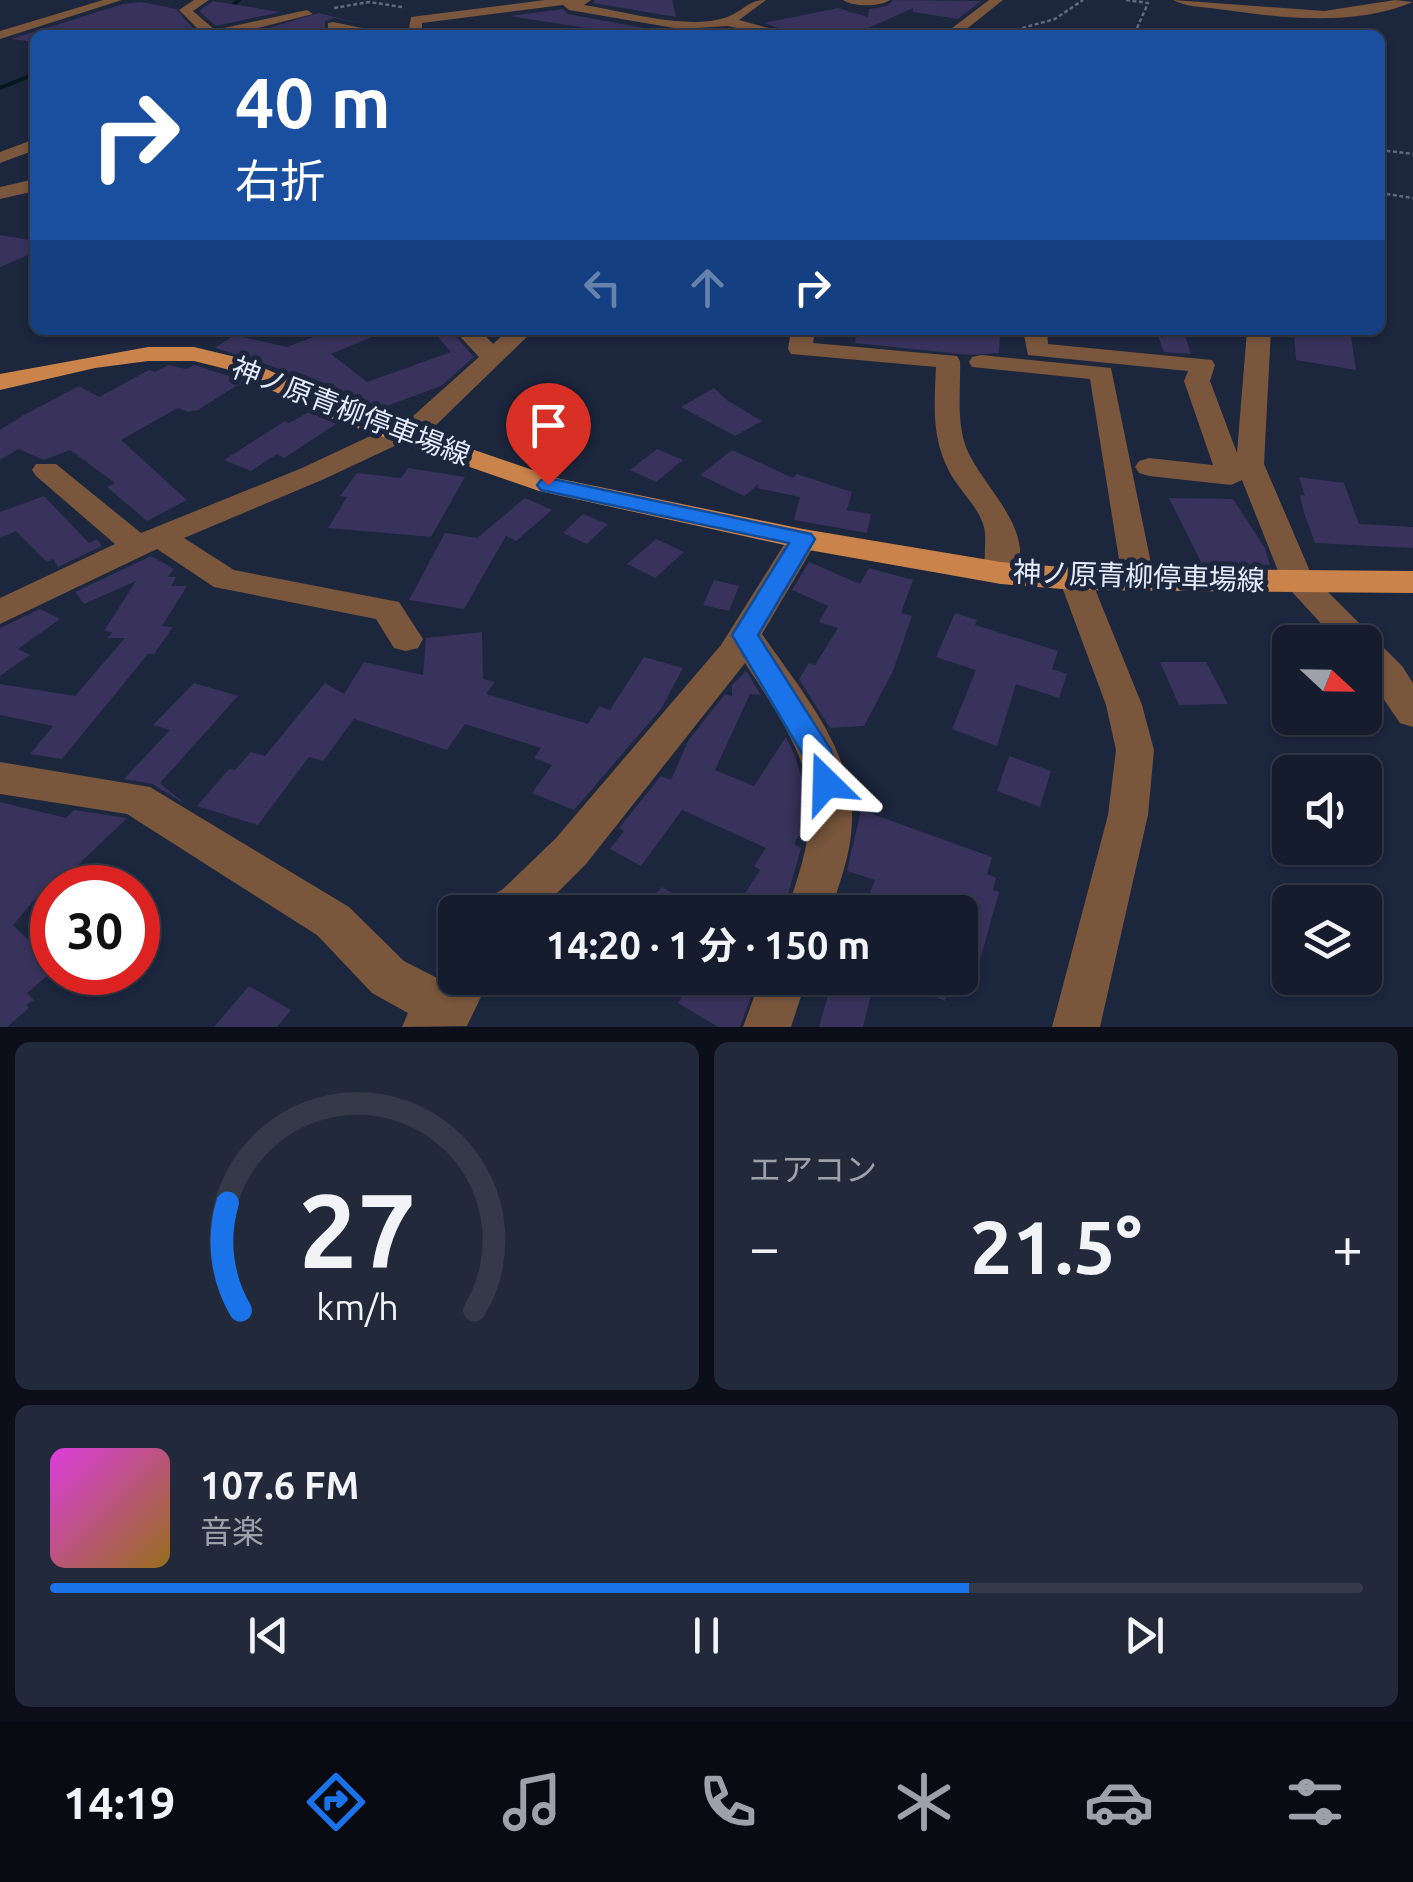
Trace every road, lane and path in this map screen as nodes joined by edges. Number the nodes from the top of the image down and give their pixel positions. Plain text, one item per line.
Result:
1 (116, 0) edge
2 (203, 0) edge
3 (575, 0) edge
4 (586, 0) edge
5 (760, 0) edge
6 (849, 0) edge
7 (884, 0) edge
8 (998, 0) edge
9 (1082, 0) edge
10 (1126, 0) edge
11 (1179, 0) edge
12 (1408, 0) edge
13 (1287, 11) junction
14 (307, 14) joint
15 (452, 14) junction
16 (0, 21) edge
17 (497, 21) dead end
18 (728, 22) junction
19 (29, 24) junction
20 (333, 26) dead end
21 (205, 30) edge
22 (234, 30) edge
23 (353, 30) edge
24 (413, 30) edge
25 (765, 30) edge
26 (957, 30) edge
27 (1014, 30) edge
28 (1136, 30) edge
29 (1285, 30) edge
30 (0, 35) edge
31 (30, 146) edge
32 (1385, 151) edge
33 (1413, 154) edge
34 (0, 158) edge
35 (30, 186) edge
36 (0, 193) edge
37 (1385, 194) edge
38 (1413, 198) edge
39 (471, 335) edge
40 (517, 335) edge
41 (802, 335) edge
42 (1036, 335) edge
43 (1258, 335) edge
44 (493, 357) junction
45 (982, 362) dead end
46 (0, 382) edge
47 (398, 434) junction
48 (1238, 463) junction
49 (1149, 467) dead end
50 (46, 470) dead end
51 (803, 539) junction
52 (148, 541) junction
53 (1000, 573) junction
54 (1138, 578) junction
55 (1075, 579) junction
56 (1298, 581) junction
57 (1413, 582) edge
58 (0, 612) edge
59 (1341, 625) edge
60 (745, 635) junction
61 (406, 638) dead end
62 (1382, 667) edge
63 (1413, 712) edge
64 (0, 778) edge
65 (527, 895) edge
66 (814, 895) edge
67 (778, 995) edge
68 (448, 1005) edge
69 (766, 1027) edge
70 (1076, 1027) edge

1 - 19 street
2 - 21 street
3 - 15 street
4 - 18 street
5 - 18 street
6 - 7 street
8 - 26 street
9 - 27 path
10 - 28 path
11 - 13 street
12 - 13 street
13 - 29 street
14 - 22 street
14 - 24 path
15 - 17 street
15 - 24 street
16 - 19 street
18 - 25 street
19 - 30 street
20 - 23 street
31 - 34 street
32 - 33 path
35 - 36 street
37 - 38 path
39 - 44 street
40 - 44 street
41 - 53 street
42 - 48 street
43 - 48 street
44 - 47 street
45 - 54 street
46 - 47 main road, 神ノ原青柳停車場線
47 - 51 main road, 神ノ原青柳停車場線
47 - 52 street
48 - 49 street
48 - 56 street
50 - 52 street
51 - 53 main road, 神ノ原青柳停車場線
51 - 60 street
52 - 58 street
52 - 61 street
53 - 55 main road, 神ノ原青柳停車場線
54 - 55 main road, 神ノ原青柳停車場線
54 - 56 main road, 神ノ原青柳停車場線
55 - 70 street
56 - 57 main road, 神ノ原青柳停車場線
56 - 59 street
60 - 65 street
60 - 66 street
62 - 63 street
64 - 68 street
67 - 69 street

